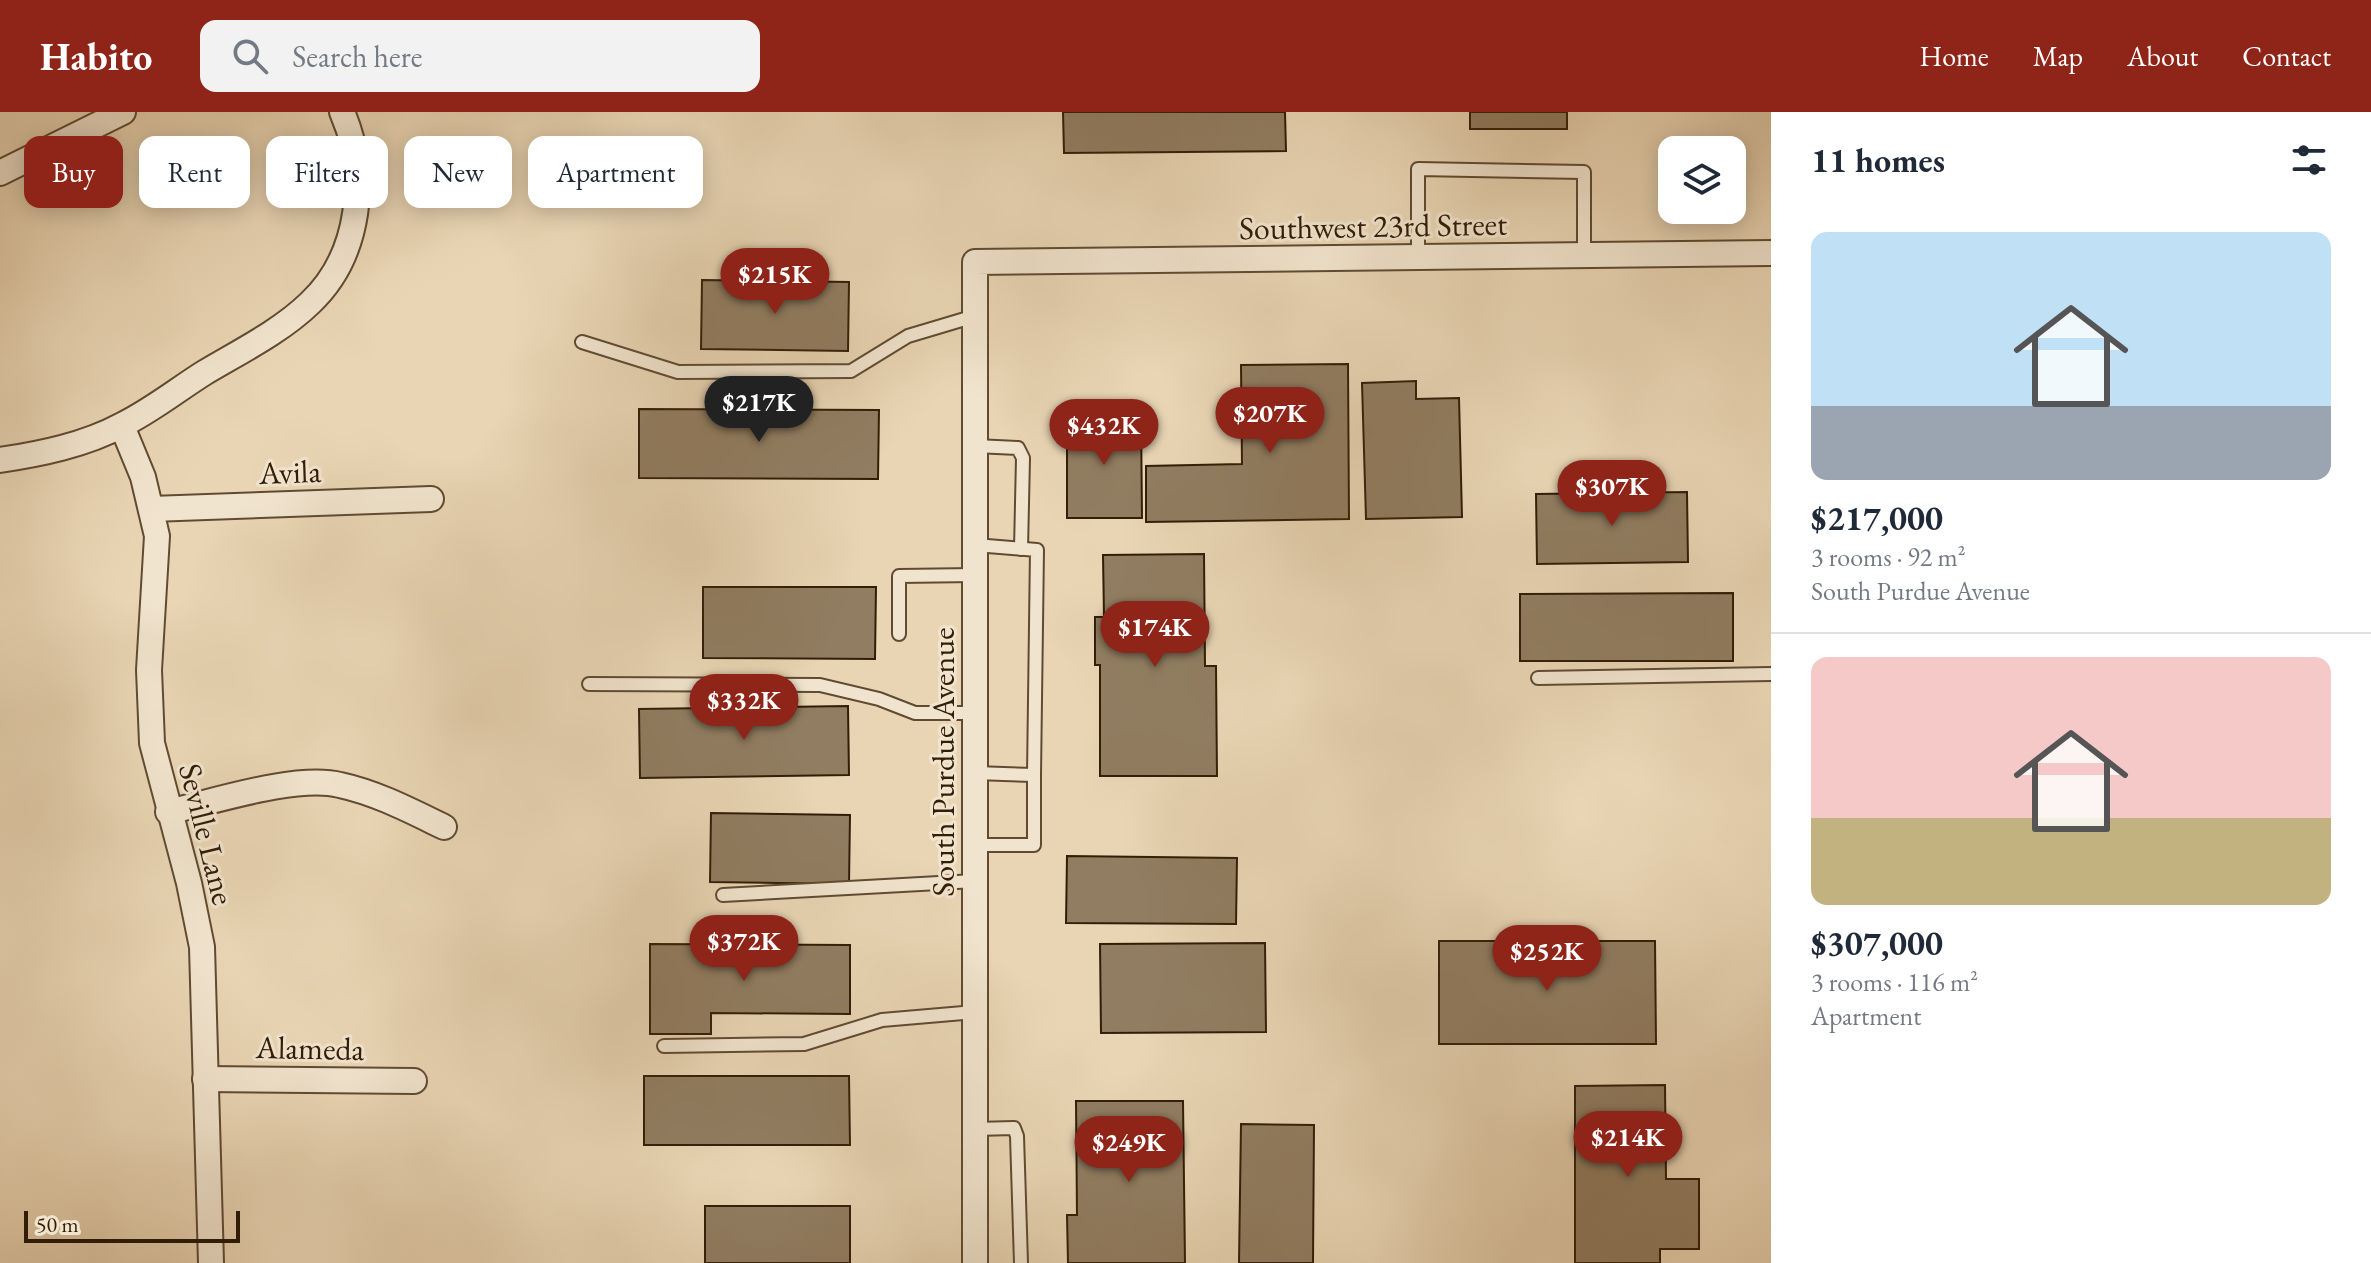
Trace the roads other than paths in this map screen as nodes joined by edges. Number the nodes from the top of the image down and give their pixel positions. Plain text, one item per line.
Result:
1 (123, 112) edge
2 (342, 112) edge
3 (0, 173) edge
4 (1771, 253) edge
5 (1584, 255) junction
6 (1418, 257) junction
7 (975, 262) joint
8 (975, 316) junction
9 (582, 342) dead end
10 (122, 426) junction
11 (975, 446) junction
12 (0, 460) edge
13 (431, 499) dead end
14 (151, 509) junction
15 (975, 545) junction
16 (1021, 549) junction
17 (975, 575) junction
18 (899, 634) dead end
19 (1771, 674) edge
20 (1538, 678) dead end
21 (589, 684) dead end
22 (975, 713) junction
23 (975, 773) junction
24 (1034, 775) junction
25 (168, 812) junction
26 (444, 827) dead end
27 (975, 845) junction
28 (975, 881) junction
29 (723, 895) dead end
30 (975, 1012) junction
31 (664, 1046) dead end
32 (205, 1079) junction
33 (414, 1081) dead end
34 (975, 1129) junction
35 (211, 1263) edge
36 (975, 1263) edge
37 (1021, 1263) edge

1 - 3 street
2 - 10 street
4 - 5 street, Southwest 23rd Street
5 - 6 street, Southwest 23rd Street
5 - 6 lane
6 - 7 street, Southwest 23rd Street
7 - 8 street, South Purdue Avenue
8 - 9 lane
8 - 11 street, South Purdue Avenue
10 - 12 street
10 - 14 street, Seville Lane
11 - 15 street, South Purdue Avenue
11 - 16 lane
13 - 14 street, Avila
14 - 25 street, Seville Lane
15 - 16 lane
15 - 17 street, South Purdue Avenue
16 - 24 lane
17 - 18 lane
17 - 22 street, South Purdue Avenue
19 - 20 lane
21 - 22 lane
22 - 23 street, South Purdue Avenue
23 - 24 lane
23 - 27 street, South Purdue Avenue
24 - 27 lane
25 - 26 street
25 - 32 street, Seville Lane
27 - 28 street, South Purdue Avenue
28 - 29 lane
28 - 30 street, South Purdue Avenue
30 - 31 lane
30 - 34 street, South Purdue Avenue
32 - 33 street, Alameda
32 - 35 street, Seville Lane
34 - 36 street, South Purdue Avenue
34 - 37 lane

